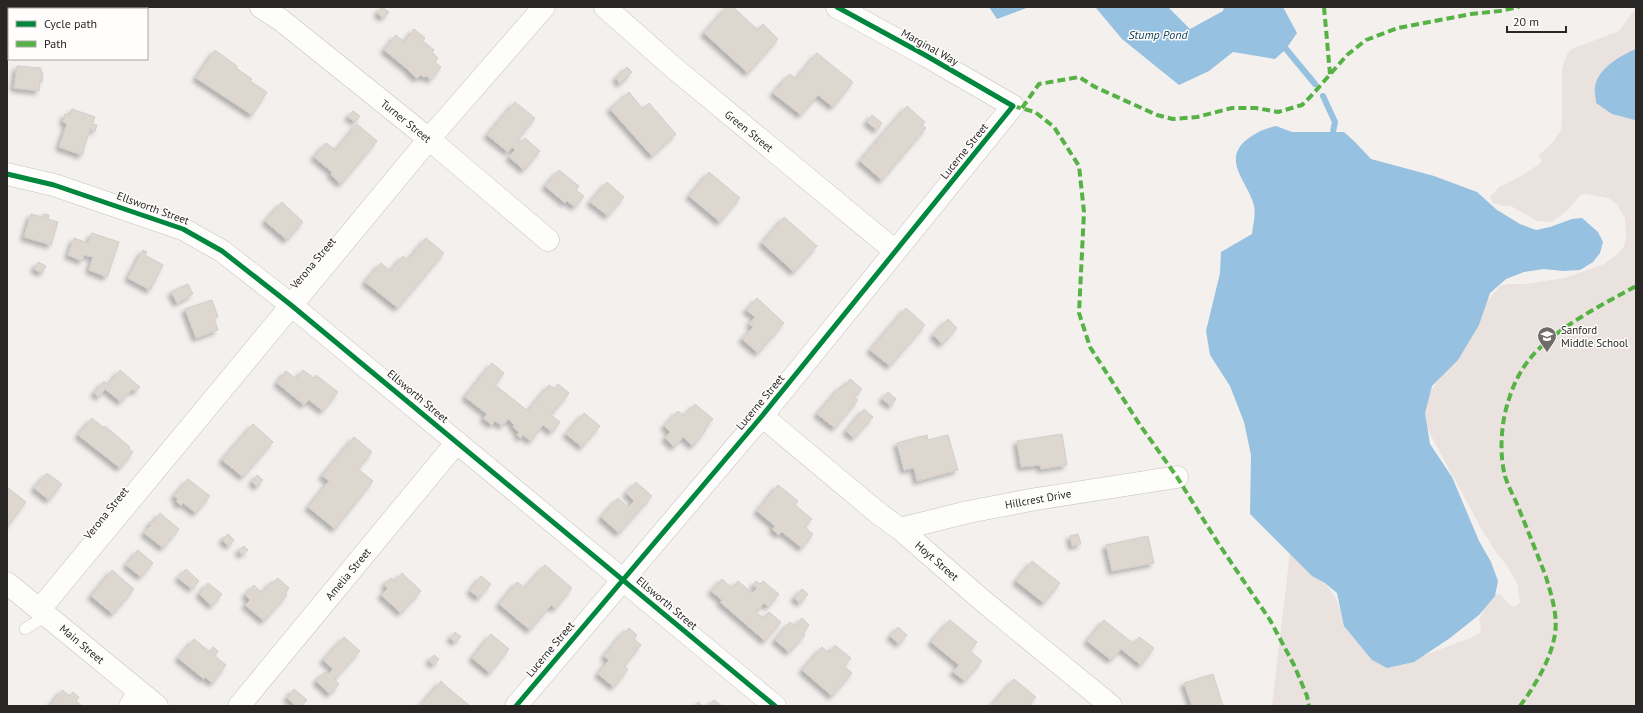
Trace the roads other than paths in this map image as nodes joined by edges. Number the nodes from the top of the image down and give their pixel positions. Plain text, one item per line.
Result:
1 (261, 7) edge
2 (544, 7) edge
3 (605, 7) edge
4 (837, 7) edge
5 (1013, 106) joint
6 (429, 139) junction
7 (7, 174) edge
8 (548, 240) dead end
9 (896, 251) junction
10 (291, 304) junction
11 (762, 416) junction
12 (457, 442) junction
13 (1177, 477) dead end
14 (900, 529) junction
15 (623, 580) junction
16 (7, 583) edge
17 (43, 612) junction
18 (25, 628) dead end
19 (134, 699) edge
20 (1088, 699) edge
21 (157, 706) edge
22 (239, 706) edge
23 (516, 706) edge
24 (776, 706) edge
25 (1111, 706) edge

1 - 6 street, Turner Street
2 - 6 street, Verona Street
3 - 9 street, Green Street
4 - 5 street, Marginal Way
5 - 9 street, Lucerne Street
6 - 8 street, Turner Street
6 - 10 street, Verona Street
7 - 10 street, Ellsworth Street
9 - 11 street, Lucerne Street
10 - 12 street, Ellsworth Street
10 - 17 street, Verona Street
11 - 14 street, Hoyt Street
11 - 15 street, Lucerne Street
12 - 15 street, Ellsworth Street
12 - 22 street, Amelia Street
13 - 14 street, Hillcrest Drive
14 - 20 street, Hoyt Street
15 - 23 street, Lucerne Street
15 - 24 street, Ellsworth Street
16 - 17 street, Main Street
17 - 18 lane
17 - 19 street, Main Street
19 - 21 street, Main Street
20 - 25 street, Hoyt Street

